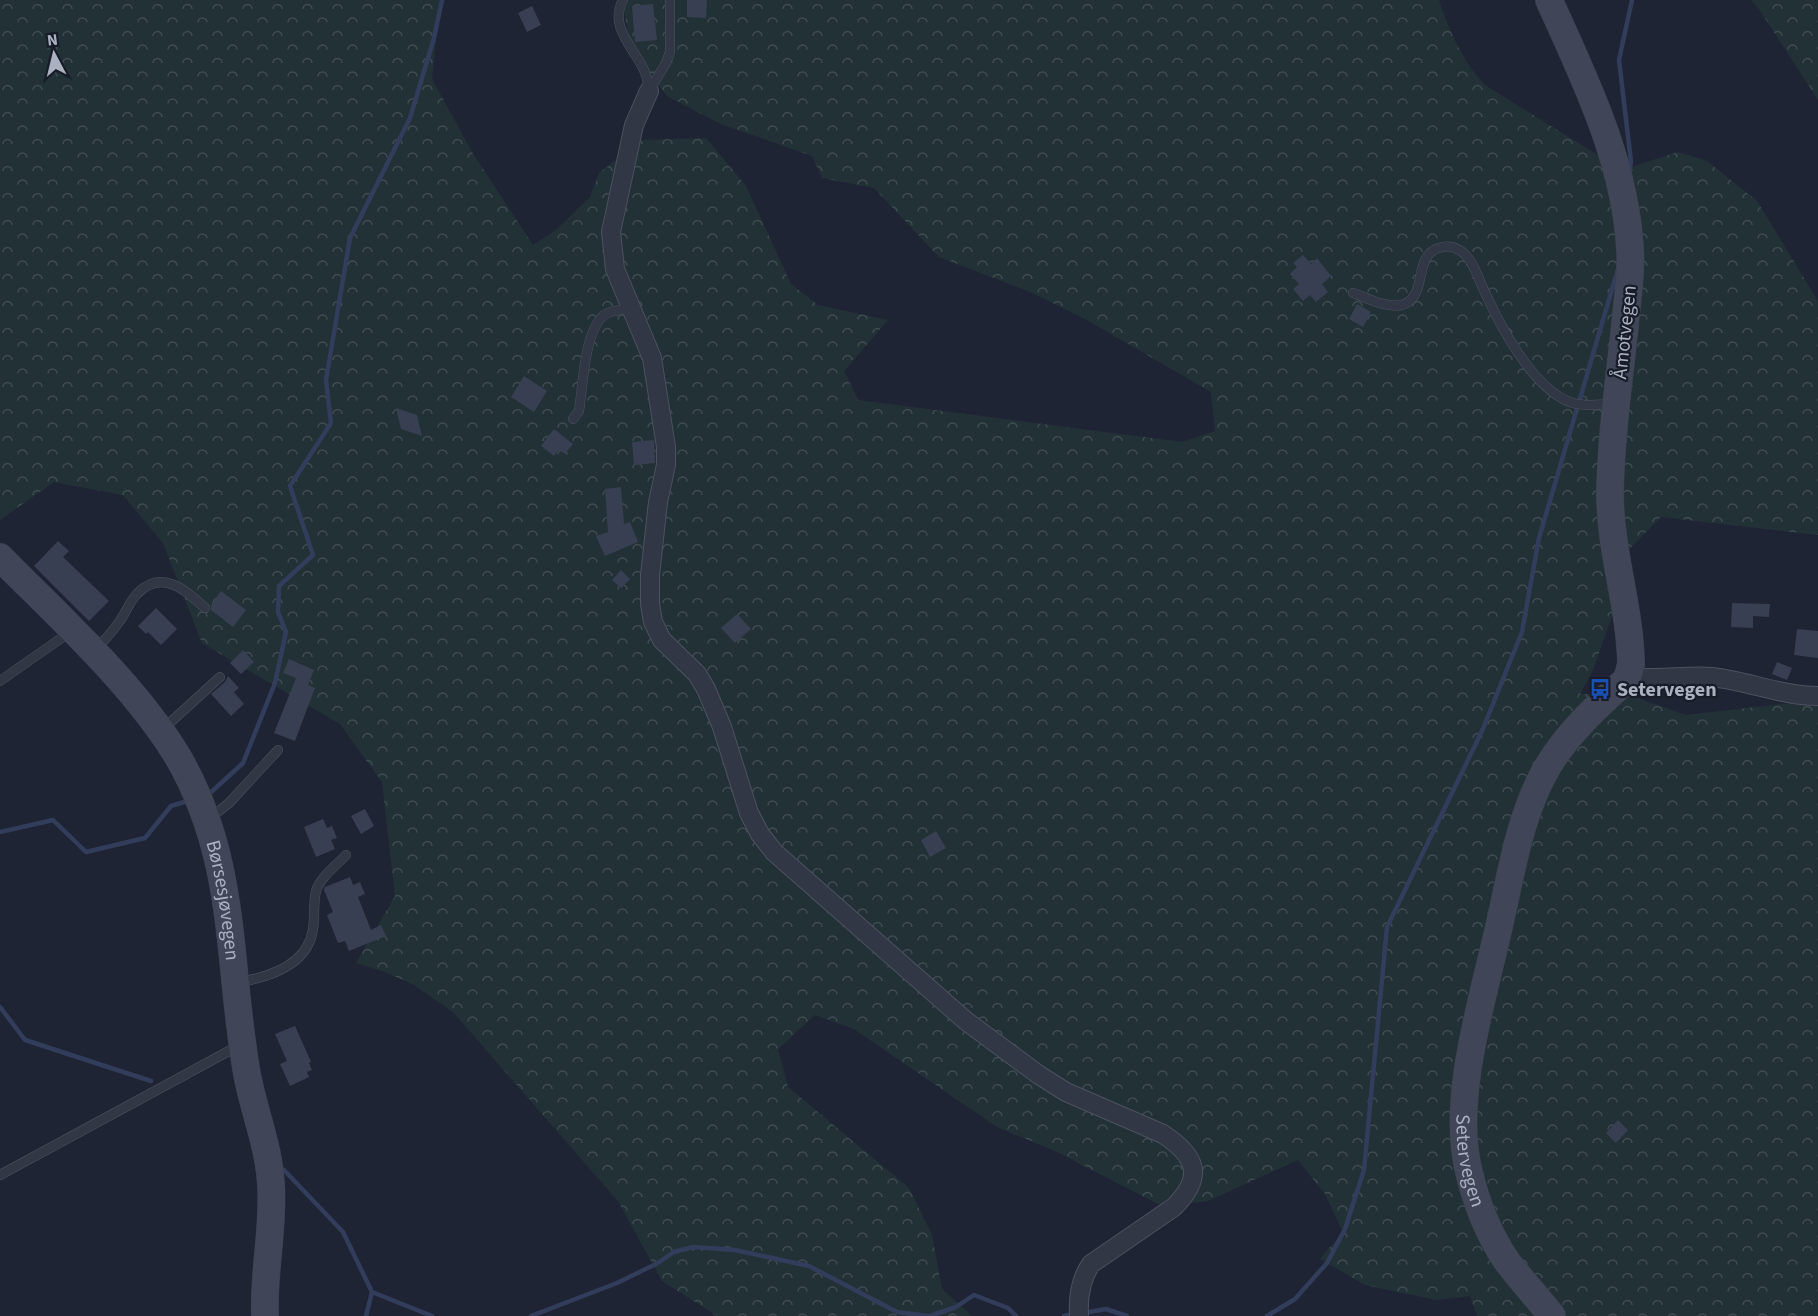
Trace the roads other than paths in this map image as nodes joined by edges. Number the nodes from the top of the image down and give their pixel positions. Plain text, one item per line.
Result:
1 (623, 0) edge
2 (670, 0) edge
3 (1555, 7) edge
4 (649, 91) junction
5 (1353, 293) dead end
6 (631, 309) junction
7 (1617, 404) junction
8 (573, 419) dead end
9 (0, 557) edge
10 (205, 608) dead end
11 (71, 630) junction
12 (93, 652) junction
13 (1628, 676) junction
14 (220, 677) dead end
15 (0, 681) edge
16 (1818, 696) edge
17 (161, 731) junction
18 (278, 750) dead end
19 (200, 804) junction
20 (346, 855) dead end
21 (236, 982) junction
22 (243, 1044) junction
23 (0, 1175) edge
24 (266, 1316) edge
25 (1079, 1316) edge
26 (1552, 1316) edge

1 - 4 lane
2 - 4 lane
3 - 7 main road, Åmotvegen
4 - 6 street
5 - 7 lane
6 - 8 lane
6 - 25 street
7 - 13 main road, Åmotvegen
9 - 11 main road, Børsesjøvegen
10 - 12 lane
11 - 12 main road, Børsesjøvegen
11 - 15 lane
12 - 17 main road, Børsesjøvegen
13 - 16 street
13 - 26 main road, Setervegen
14 - 17 lane
17 - 19 main road, Børsesjøvegen
18 - 19 lane
19 - 21 main road, Børsesjøvegen
20 - 21 lane
21 - 22 main road, Børsesjøvegen
22 - 23 lane
22 - 24 main road, Børsesjøvegen

